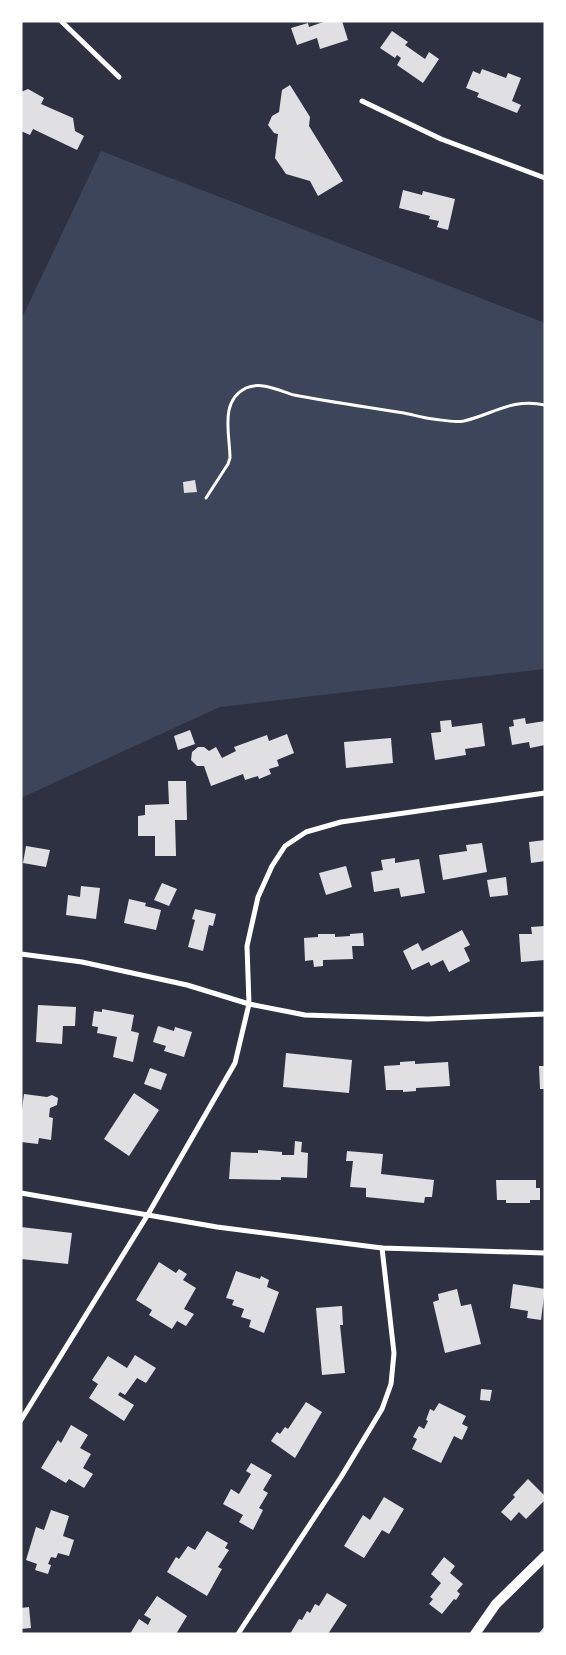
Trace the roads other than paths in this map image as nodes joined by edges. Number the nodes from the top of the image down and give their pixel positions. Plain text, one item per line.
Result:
1 (61, 21) edge
2 (120, 77) dead end
3 (362, 101) dead end
4 (545, 178) edge
5 (545, 793) edge
6 (21, 954) edge
7 (249, 1004) junction
8 (545, 1014) edge
9 (21, 1193) edge
10 (147, 1216) junction
11 (382, 1248) junction
12 (545, 1253) edge
13 (21, 1420) edge
14 (545, 1556) edge
15 (238, 1634) edge
16 (475, 1634) edge

1 - 2 street
3 - 4 street
5 - 7 street
6 - 7 street
7 - 8 street
7 - 10 street
9 - 10 street
10 - 11 street
10 - 13 street
11 - 12 street
11 - 15 street
14 - 16 main road

